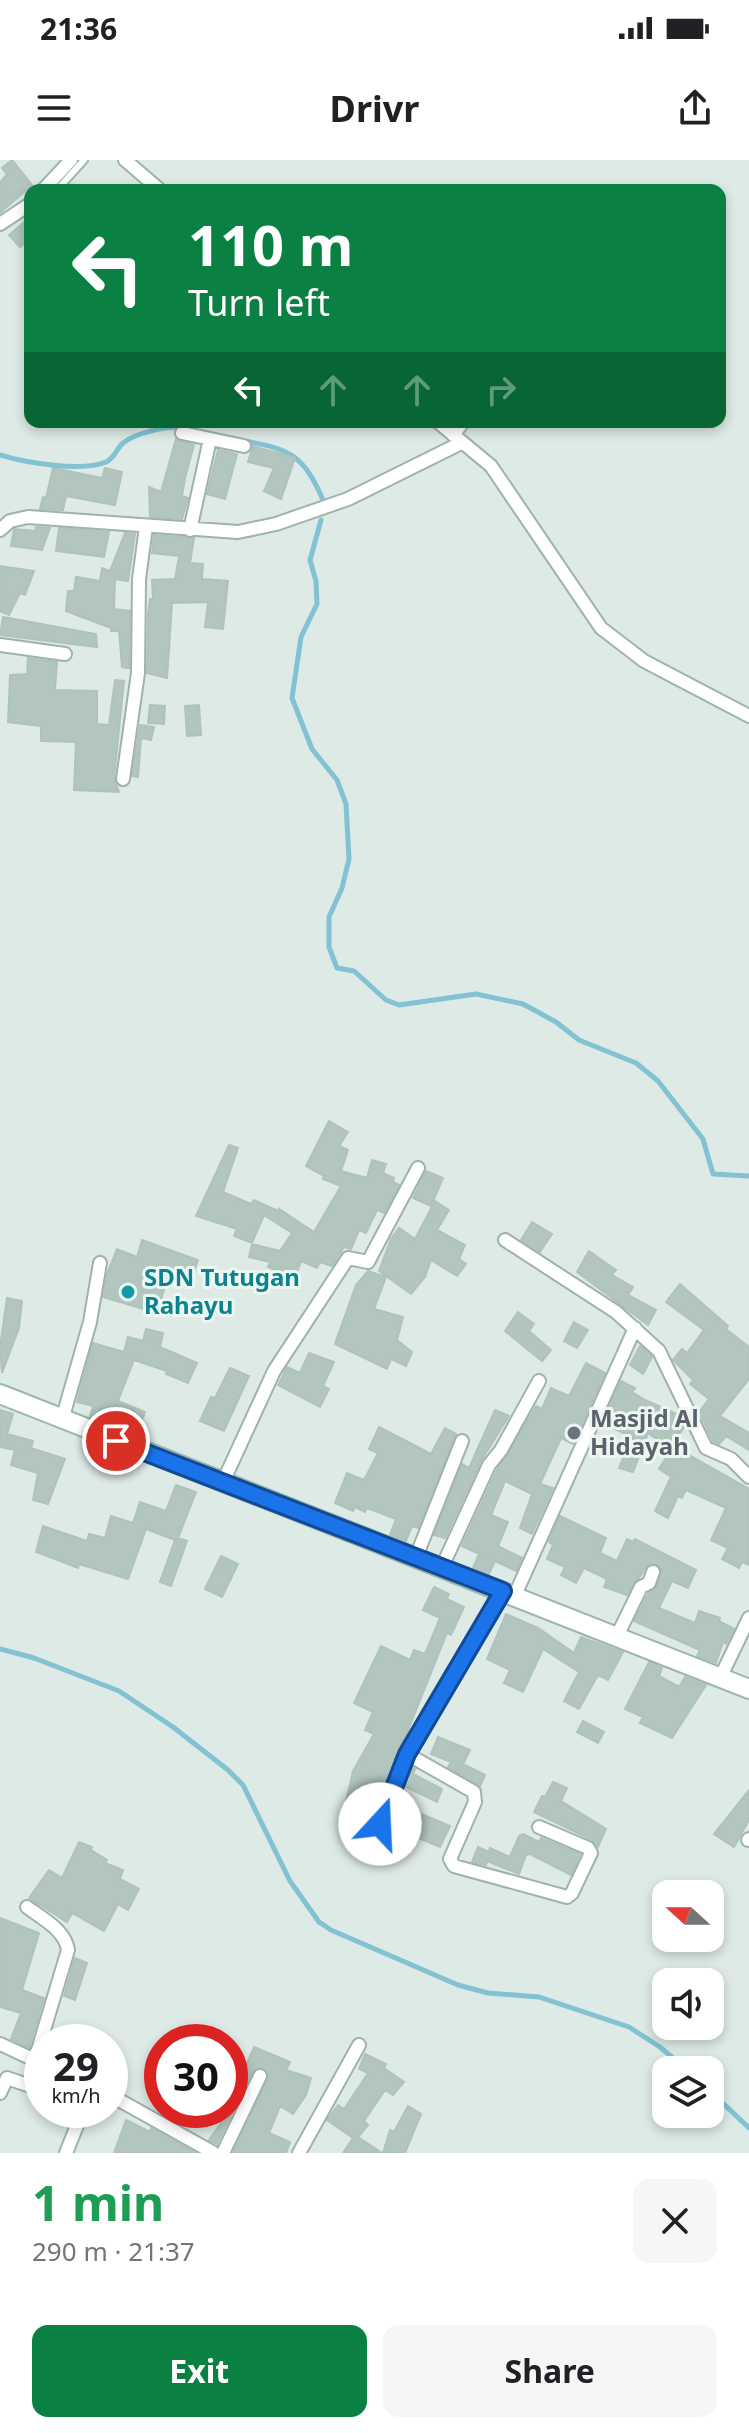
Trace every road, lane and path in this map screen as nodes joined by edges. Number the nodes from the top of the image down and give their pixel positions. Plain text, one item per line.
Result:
1 (71, 160) edge
2 (84, 160) edge
3 (125, 160) edge
4 (49, 184) edge
5 (62, 184) edge
6 (153, 184) edge
7 (24, 208) edge
8 (0, 224) edge
9 (445, 428) edge
10 (461, 428) edge
11 (182, 433) dead end
12 (210, 439) junction
13 (457, 439) junction
14 (244, 446) dead end
15 (146, 527) junction
16 (0, 530) edge
17 (190, 530) junction
18 (0, 645) edge
19 (65, 654) dead end
20 (749, 716) edge
21 (123, 779) dead end
22 (418, 1168) dead end
23 (505, 1240) dead end
24 (100, 1263) dead end
25 (635, 1328) junction
26 (539, 1381) dead end
27 (0, 1394) edge
28 (62, 1420) junction
29 (462, 1441) dead end
30 (749, 1477) edge
31 (223, 1482) junction
32 (416, 1557) junction
33 (442, 1567) junction
34 (653, 1572) dead end
35 (509, 1593) junction
36 (749, 1618) edge
37 (617, 1636) junction
38 (721, 1676) junction
39 (749, 1689) edge
40 (407, 1754) junction
41 (539, 1827) dead end
42 (398, 1849) dead end
43 (27, 1907) dead end
44 (48, 2024) edge
45 (0, 2044) edge
46 (359, 2045) dead end
47 (24, 2055) edge
48 (260, 2076) dead end
49 (24, 2084) edge
50 (0, 2093) edge
51 (128, 2105) edge
52 (76, 2128) edge
53 (66, 2153) edge
54 (214, 2153) edge
55 (223, 2153) edge
56 (299, 2153) edge

1 - 4 street
2 - 5 lane
3 - 6 street
7 - 8 street
9 - 13 street
10 - 13 street
11 - 12 street
12 - 14 street
12 - 17 street
13 - 17 street
13 - 20 street
15 - 16 street
15 - 17 street
15 - 21 street
18 - 19 street
22 - 31 street
23 - 25 street
24 - 28 street
25 - 30 street
25 - 35 street
26 - 33 street
27 - 28 main road
28 - 31 main road
29 - 32 street
31 - 32 main road
32 - 33 main road
33 - 35 main road
34 - 37 street
35 - 37 main road
35 - 40 street
36 - 38 street
37 - 38 main road
38 - 39 main road
40 - 41 street
40 - 42 street
43 - 44 street
45 - 47 street
46 - 56 street
48 - 55 street
49 - 50 street
51 - 54 street
52 - 53 street

